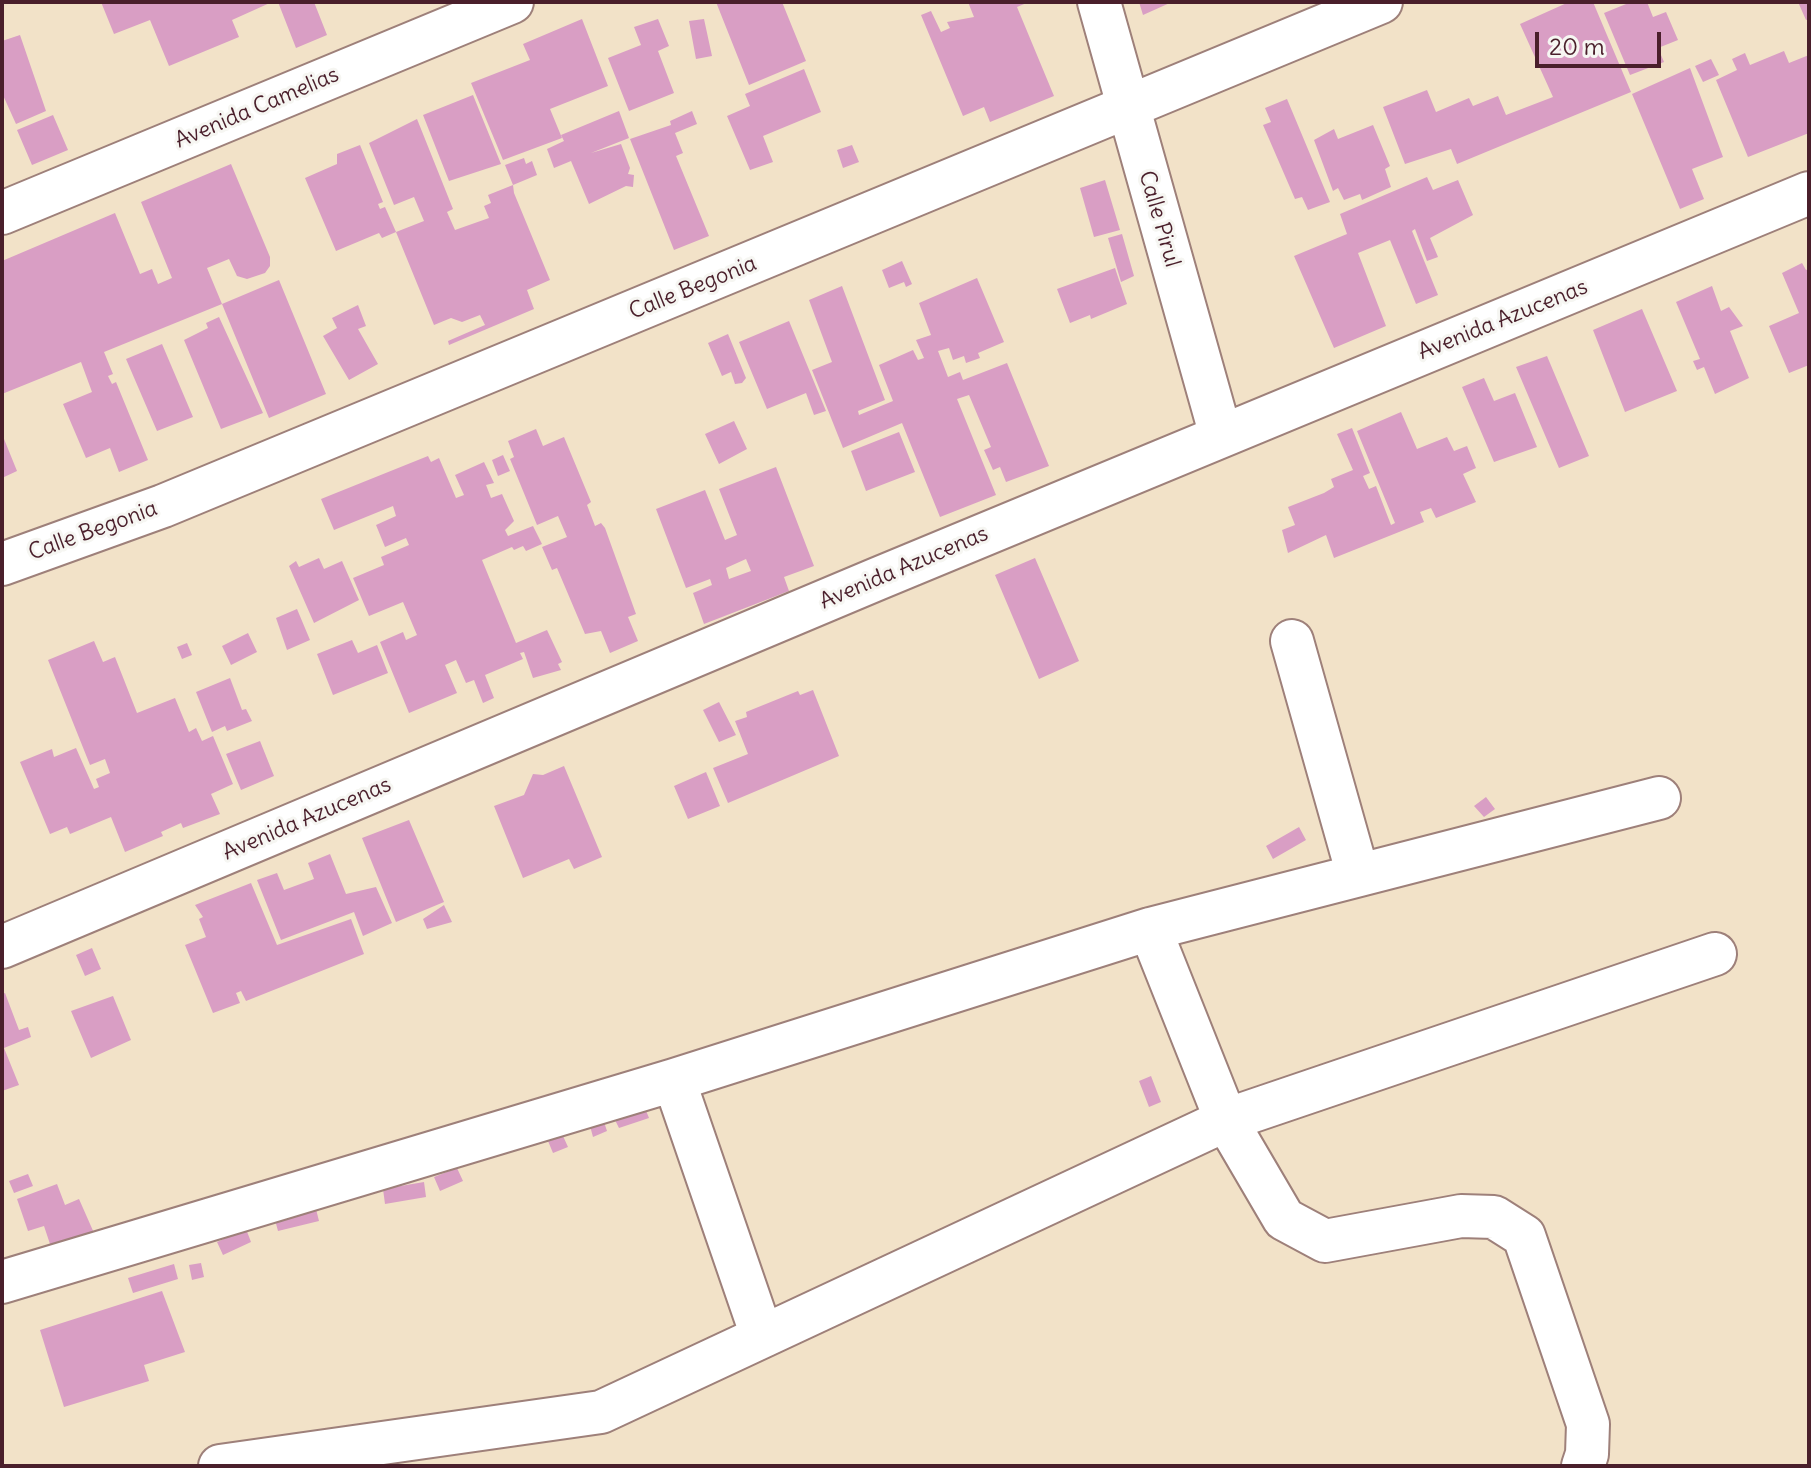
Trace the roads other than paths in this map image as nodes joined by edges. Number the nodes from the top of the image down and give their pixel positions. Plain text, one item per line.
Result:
1 (512, 2) edge
2 (1099, 2) edge
3 (1381, 2) edge
4 (1128, 109) junction
5 (1809, 193) edge
6 (2, 213) edge
7 (1221, 436) junction
8 (2, 564) edge
9 (1292, 641) dead end
10 (1659, 798) dead end
11 (1358, 875) junction
12 (1150, 929) junction
13 (2, 947) edge
14 (1715, 954) dead end
15 (674, 1080) junction
16 (1226, 1120) junction
17 (2, 1282) edge
18 (762, 1336) junction
19 (220, 1466) edge
20 (1583, 1466) edge

1 - 6 street, Avenida Camelias
2 - 4 street, Calle Pirul
3 - 4 street, Calle Begonia
4 - 7 street, Calle Pirul
4 - 8 street, Calle Begonia
5 - 7 street, Avenida Azucenas
7 - 13 street, Avenida Azucenas
9 - 11 street
10 - 11 street
11 - 12 street
12 - 15 street
12 - 16 street
14 - 16 street
15 - 17 street
15 - 18 street
16 - 18 street
16 - 20 street
18 - 19 street

